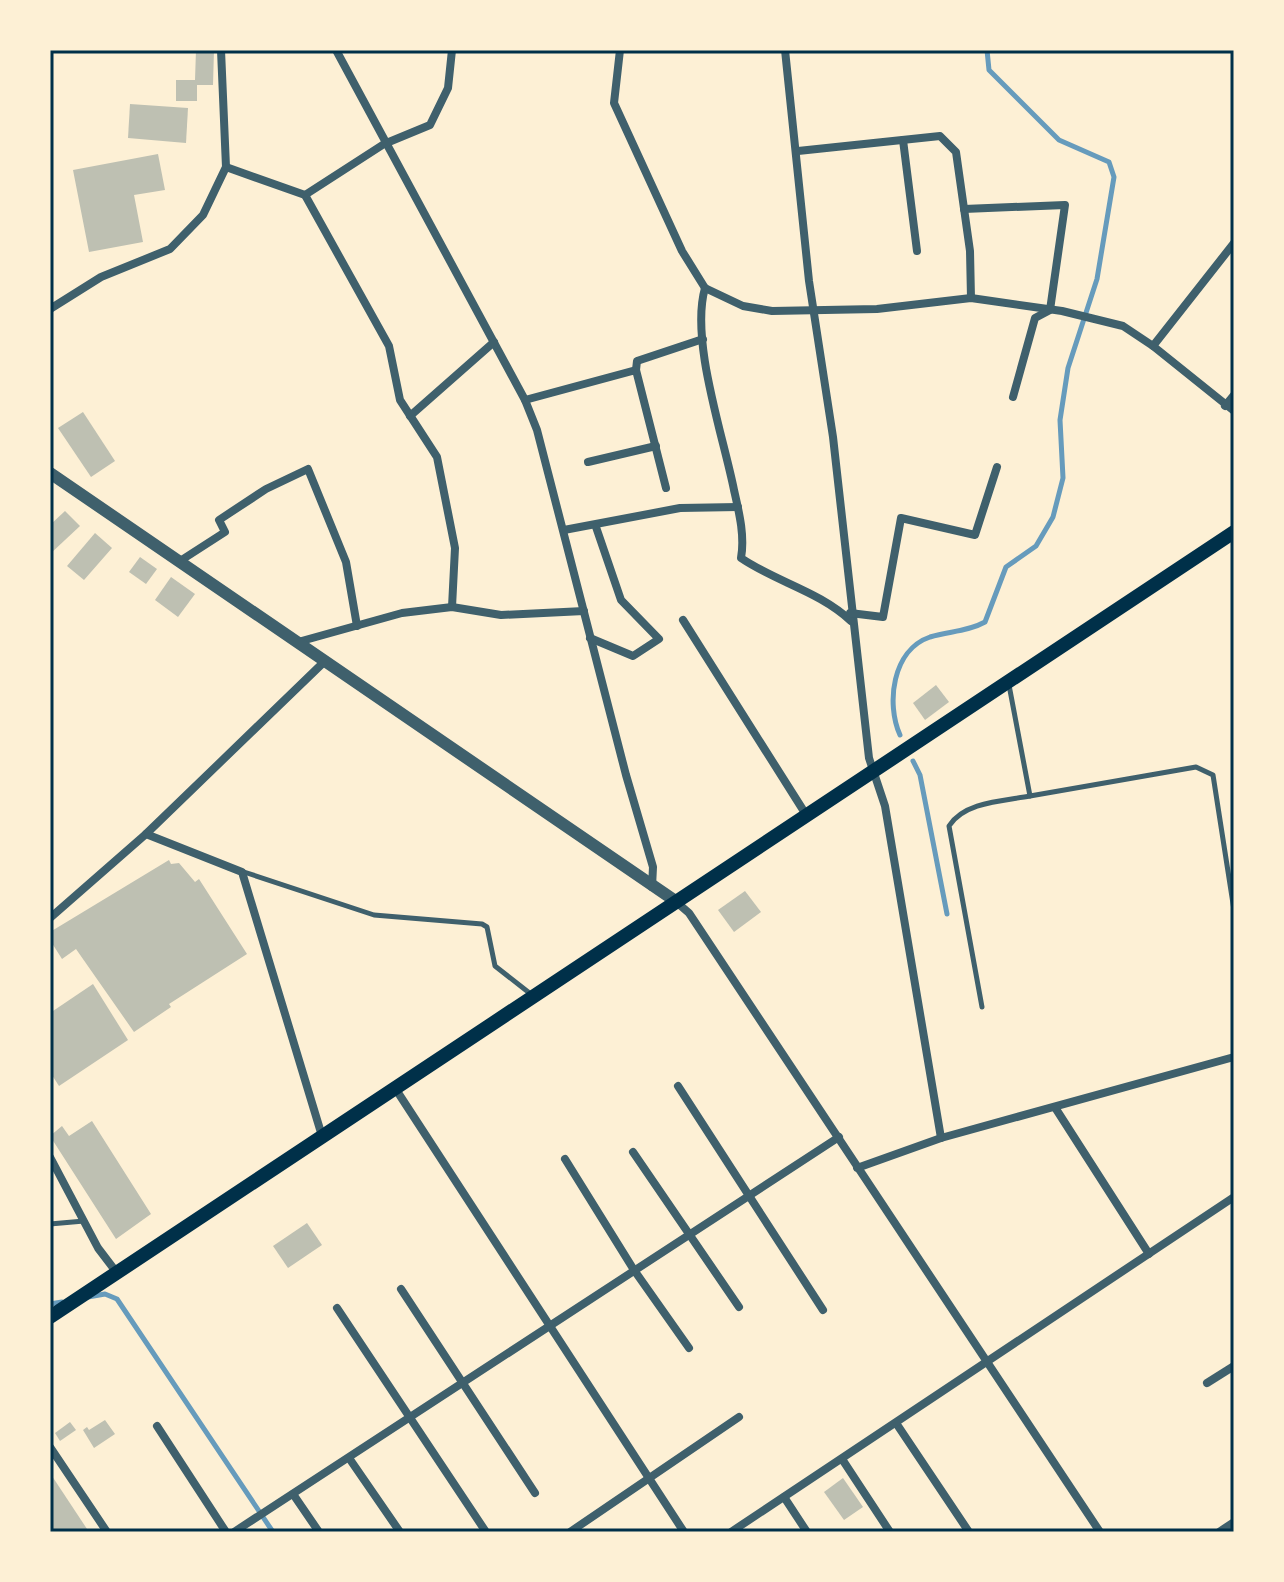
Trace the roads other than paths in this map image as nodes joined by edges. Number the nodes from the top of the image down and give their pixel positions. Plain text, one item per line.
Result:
1 (221, 50) edge
2 (336, 50) edge
3 (452, 50) edge
4 (620, 50) edge
5 (785, 50) edge
6 (903, 140) junction
7 (384, 144) junction
8 (798, 151) junction
9 (226, 167) junction
10 (305, 195) junction
11 (964, 209) junction
12 (1234, 243) edge
13 (917, 251) dead end
14 (705, 288) junction
15 (971, 298) junction
16 (812, 308) junction
17 (50, 309) edge
18 (1050, 310) junction
19 (703, 339) junction
20 (494, 342) junction
21 (1153, 346) junction
22 (636, 370) junction
23 (1234, 395) edge
24 (1013, 397) dead end
25 (525, 400) junction
26 (1225, 406) junction
27 (1234, 411) edge
28 (410, 416) junction
29 (656, 446) junction
30 (588, 462) dead end
31 (997, 467) dead end
32 (50, 473) edge
33 (666, 488) dead end
34 (738, 507) junction
35 (596, 527) junction
36 (564, 530) junction
37 (1234, 532) edge
38 (180, 561) junction
39 (452, 607) junction
40 (584, 611) junction
41 (851, 617) junction
42 (683, 620) dead end
43 (357, 626) junction
44 (590, 638) junction
45 (298, 642) junction
46 (325, 661) junction
47 (1008, 680) junction
48 (872, 772) junction
49 (1030, 796) junction
50 (805, 813) junction
51 (146, 834) junction
52 (242, 872) junction
53 (652, 887) junction
54 (674, 900) junction
55 (1234, 910) edge
56 (50, 918) edge
57 (533, 995) junction
58 (982, 1007) dead end
59 (1234, 1057) edge
60 (678, 1086) dead end
61 (395, 1088) junction
62 (1056, 1109) junction
63 (322, 1136) junction
64 (839, 1137) junction
65 (941, 1138) junction
66 (633, 1152) dead end
67 (565, 1159) dead end
68 (52, 1163) edge
69 (857, 1168) junction
70 (747, 1197) junction
71 (1234, 1197) edge
72 (85, 1221) junction
73 (50, 1224) edge
74 (689, 1234) junction
75 (1149, 1254) junction
76 (634, 1270) junction
77 (117, 1273) junction
78 (401, 1289) dead end
79 (739, 1307) dead end
80 (337, 1308) dead end
81 (823, 1310) dead end
82 (55, 1314) edge
83 (549, 1325) junction
84 (689, 1348) dead end
85 (986, 1364) junction
86 (1234, 1366) edge
87 (464, 1381) junction
88 (1207, 1383) dead end
89 (410, 1417) junction
90 (739, 1417) dead end
91 (896, 1423) junction
92 (157, 1426) dead end
93 (50, 1447) edge
94 (349, 1458) junction
95 (842, 1459) junction
96 (649, 1478) junction
97 (535, 1493) dead end
98 (293, 1494) junction
99 (784, 1497) junction
100 (1234, 1522) edge
101 (107, 1532) edge
102 (226, 1532) edge
103 (234, 1532) edge
104 (319, 1532) edge
105 (400, 1532) edge
106 (486, 1532) edge
107 (570, 1532) edge
108 (684, 1532) edge
109 (731, 1532) edge
110 (807, 1532) edge
111 (890, 1532) edge
112 (969, 1532) edge
113 (1100, 1532) edge
114 (1219, 1532) edge

1 - 9 street
2 - 7 street
3 - 7 street
4 - 14 street
5 - 8 street
6 - 8 street
6 - 11 street
6 - 13 street
7 - 10 street
7 - 20 street
8 - 16 street
9 - 10 street
9 - 17 street
10 - 28 street
11 - 15 street
11 - 18 street
12 - 21 street
14 - 16 street
14 - 19 street
15 - 16 street
15 - 18 street
16 - 41 street
18 - 21 street
18 - 24 street
19 - 22 street
19 - 34 street
20 - 25 street
20 - 28 street
21 - 26 street
22 - 25 street
22 - 29 street
23 - 26 street
25 - 36 street
26 - 27 street
28 - 39 street
29 - 30 street
29 - 33 street
31 - 41 street
32 - 38 street
34 - 35 street
34 - 41 street
35 - 36 street
35 - 44 street
36 - 40 street
37 - 47 main road
38 - 43 street
38 - 45 street
39 - 40 street
39 - 43 street
40 - 44 street
41 - 48 street
42 - 50 street
43 - 45 street
44 - 53 street
45 - 46 street
46 - 51 street
46 - 53 street
47 - 48 main road
47 - 49 lane
48 - 50 main road
48 - 65 street
49 - 55 lane
49 - 58 lane
50 - 54 main road
51 - 52 street
51 - 56 street
52 - 57 lane
52 - 63 street
53 - 54 street
54 - 57 main road
54 - 64 street
57 - 61 main road
59 - 62 street
60 - 70 street
61 - 63 main road
61 - 83 street
62 - 65 street
62 - 75 street
63 - 77 main road
64 - 69 street
64 - 70 street
65 - 69 street
66 - 74 street
67 - 76 street
68 - 72 street
69 - 85 street
70 - 74 street
70 - 81 street
71 - 75 street
72 - 73 lane
72 - 77 street
74 - 76 street
74 - 79 street
75 - 85 street
76 - 83 street
76 - 84 street
77 - 82 main road
78 - 87 street
80 - 89 street
83 - 87 street
83 - 96 street
85 - 91 street
85 - 113 street
86 - 88 street
87 - 89 street
87 - 97 street
89 - 94 street
89 - 106 street
90 - 96 street
91 - 95 street
91 - 112 street
92 - 102 street
93 - 101 street
94 - 98 street
94 - 105 street
95 - 99 street
95 - 111 street
96 - 107 street
96 - 108 street
98 - 103 street
98 - 104 street
99 - 109 street
99 - 110 street
100 - 114 street

